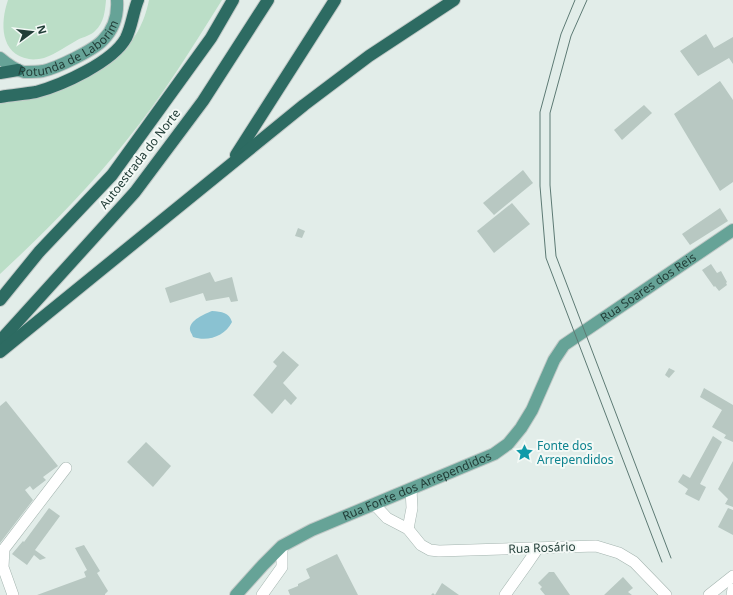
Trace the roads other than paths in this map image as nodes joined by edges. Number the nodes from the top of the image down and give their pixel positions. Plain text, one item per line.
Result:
1 (117, 0) edge
2 (138, 0) edge
3 (234, 0) edge
4 (268, 0) edge
5 (335, 0) edge
6 (454, 0) edge
7 (0, 58) edge
8 (18, 70) junction
9 (0, 73) edge
10 (0, 97) edge
11 (230, 165) junction
12 (733, 230) edge
13 (39, 252) junction
14 (0, 287) edge
15 (0, 300) edge
16 (0, 341) edge
17 (564, 345) joint
18 (0, 352) edge
19 (66, 468) dead end
20 (411, 489) junction
21 (374, 504) junction
22 (408, 529) junction
23 (282, 546) junction
24 (538, 548) junction
25 (733, 576) edge
26 (733, 589) edge
27 (13, 595) edge
28 (236, 595) edge
29 (262, 595) edge
30 (504, 595) edge
31 (666, 595) edge
32 (709, 595) edge
33 (732, 595) edge

1 - 8 main road, Rotunda de Laborim
2 - 10 highway
3 - 13 highway, Autoestrada do Norte
4 - 16 highway, Autoestrada do Norte
5 - 11 highway
6 - 11 highway
7 - 8 main road, Rotunda de Laborim
8 - 9 highway
11 - 18 highway
12 - 17 main road, Rua Soares dos Reis
13 - 14 highway
13 - 15 highway, Autoestrada do Norte
17 - 20 main road, Rua Fonte dos Arrependidos
19 - 27 street
20 - 21 main road, Rua Fonte dos Arrependidos
20 - 22 street
21 - 22 street, Rua Rosário
21 - 23 main road, Rua Fonte dos Arrependidos
22 - 24 street, Rua Rosário
23 - 28 main road, Rua Fonte dos Arrependidos
23 - 29 street
24 - 30 street
24 - 31 street, Rua Rosário
25 - 32 street
26 - 33 street

